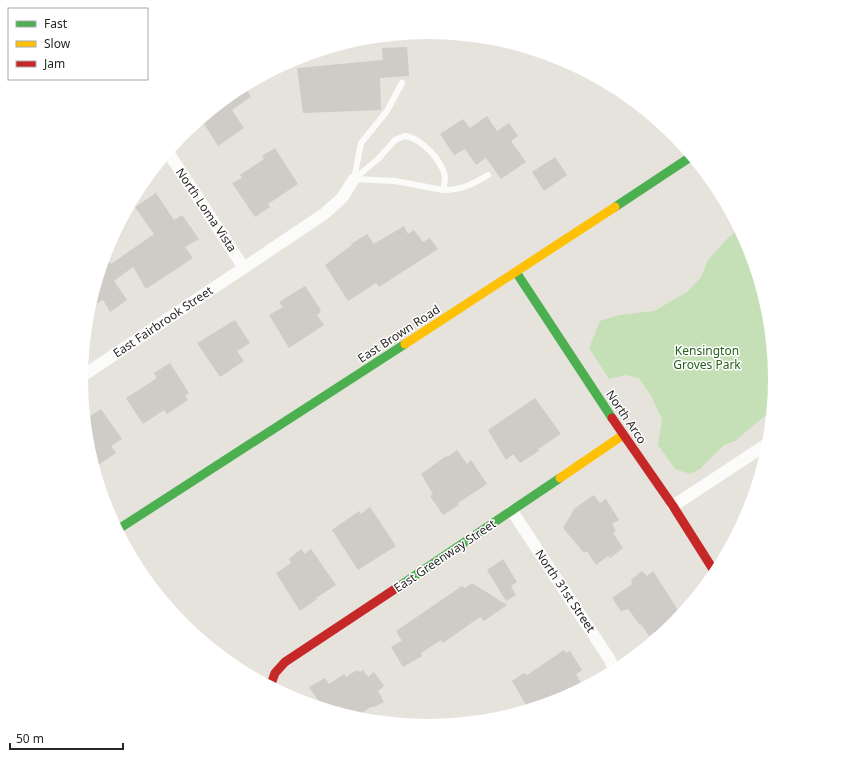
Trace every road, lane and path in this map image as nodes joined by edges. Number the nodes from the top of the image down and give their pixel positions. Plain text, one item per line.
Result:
1 (402, 83) dead end
2 (171, 156) edge
3 (688, 159) edge
4 (488, 175) dead end
5 (354, 179) junction
6 (443, 190) junction
7 (244, 268) junction
8 (516, 272) junction
9 (88, 371) edge
10 (623, 435) junction
11 (762, 448) edge
12 (673, 506) junction
13 (512, 511) junction
14 (122, 527) edge
15 (712, 568) edge
16 (613, 666) edge
17 (271, 681) edge

1 - 5 lane
2 - 7 street, North Loma Vista
3 - 8 street, East Brown Road
4 - 6 lane
5 - 6 lane
5 - 6 lane
5 - 7 street, East Fairbrook Street
7 - 9 street, East Fairbrook Street
8 - 10 street, North Arco
8 - 14 street, East Brown Road
10 - 12 street, North Arco
10 - 13 street, East Greenway Street
11 - 12 street
12 - 15 street, North Arco
13 - 16 street, North 31st Street
13 - 17 street, East Greenway Street

